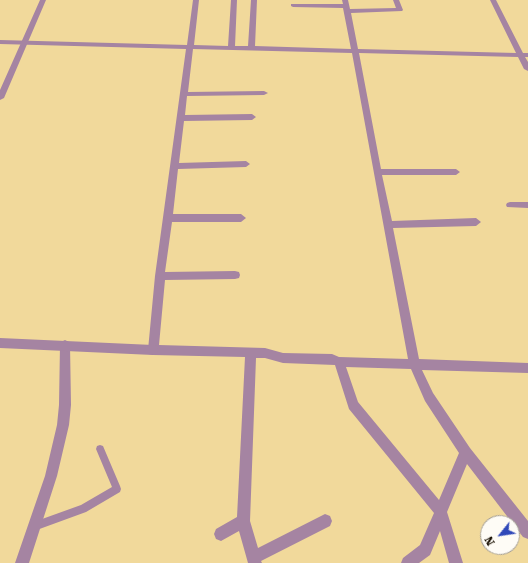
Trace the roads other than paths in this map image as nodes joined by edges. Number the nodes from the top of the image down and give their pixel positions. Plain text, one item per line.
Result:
1 (43, 0) edge
2 (196, 0) edge
3 (234, 0) edge
4 (254, 0) edge
5 (396, 0) edge
6 (494, 0) edge
7 (293, 5) dead end
8 (347, 6) edge
9 (0, 42) edge
10 (24, 43) junction
11 (191, 48) junction
12 (231, 48) junction
13 (251, 49) junction
14 (356, 51) junction
15 (524, 55) edge
16 (528, 69) edge
17 (264, 93) dead end
18 (185, 94) junction
19 (0, 98) edge
20 (252, 117) dead end
21 (182, 118) junction
22 (246, 164) dead end
23 (175, 166) junction
24 (378, 172) junction
25 (456, 172) dead end
26 (510, 205) dead end
27 (528, 205) edge
28 (168, 218) junction
29 (241, 218) dead end
30 (476, 222) dead end
31 (388, 225) junction
32 (236, 275) dead end
33 (160, 276) junction
34 (0, 343) edge
35 (65, 345) junction
36 (153, 350) junction
37 (251, 353) junction
38 (339, 362) junction
39 (414, 364) junction
40 (528, 368) edge
41 (100, 449) dead end
42 (466, 452) junction
43 (441, 512) junction
44 (243, 521) junction
45 (326, 521) dead end
46 (34, 526) junction
47 (528, 532) edge
48 (221, 534) dead end
49 (254, 561) edge
50 (22, 563) edge
51 (408, 563) edge
52 (456, 563) edge

1 - 10 street
2 - 11 street
3 - 12 street
4 - 13 street
5 - 8 street
6 - 15 street
7 - 8 street
8 - 14 street
9 - 10 street
10 - 11 street
10 - 19 street
11 - 12 street
11 - 18 street
12 - 13 street
13 - 14 street
14 - 15 street
14 - 24 street
15 - 16 street
17 - 18 street
18 - 21 street
20 - 21 street
21 - 23 street
22 - 23 street
23 - 28 street
24 - 25 street
24 - 31 street
26 - 27 street
28 - 29 street
28 - 33 street
30 - 31 street
31 - 39 street
32 - 33 street
33 - 36 street
34 - 35 street
35 - 36 street
35 - 46 street
36 - 37 street
37 - 38 street
37 - 44 street
38 - 39 street
38 - 43 street
39 - 40 street
39 - 42 street
41 - 46 lane
42 - 43 street
42 - 47 street
43 - 51 street
43 - 52 street
44 - 48 street
44 - 49 street
45 - 49 street
46 - 50 street

